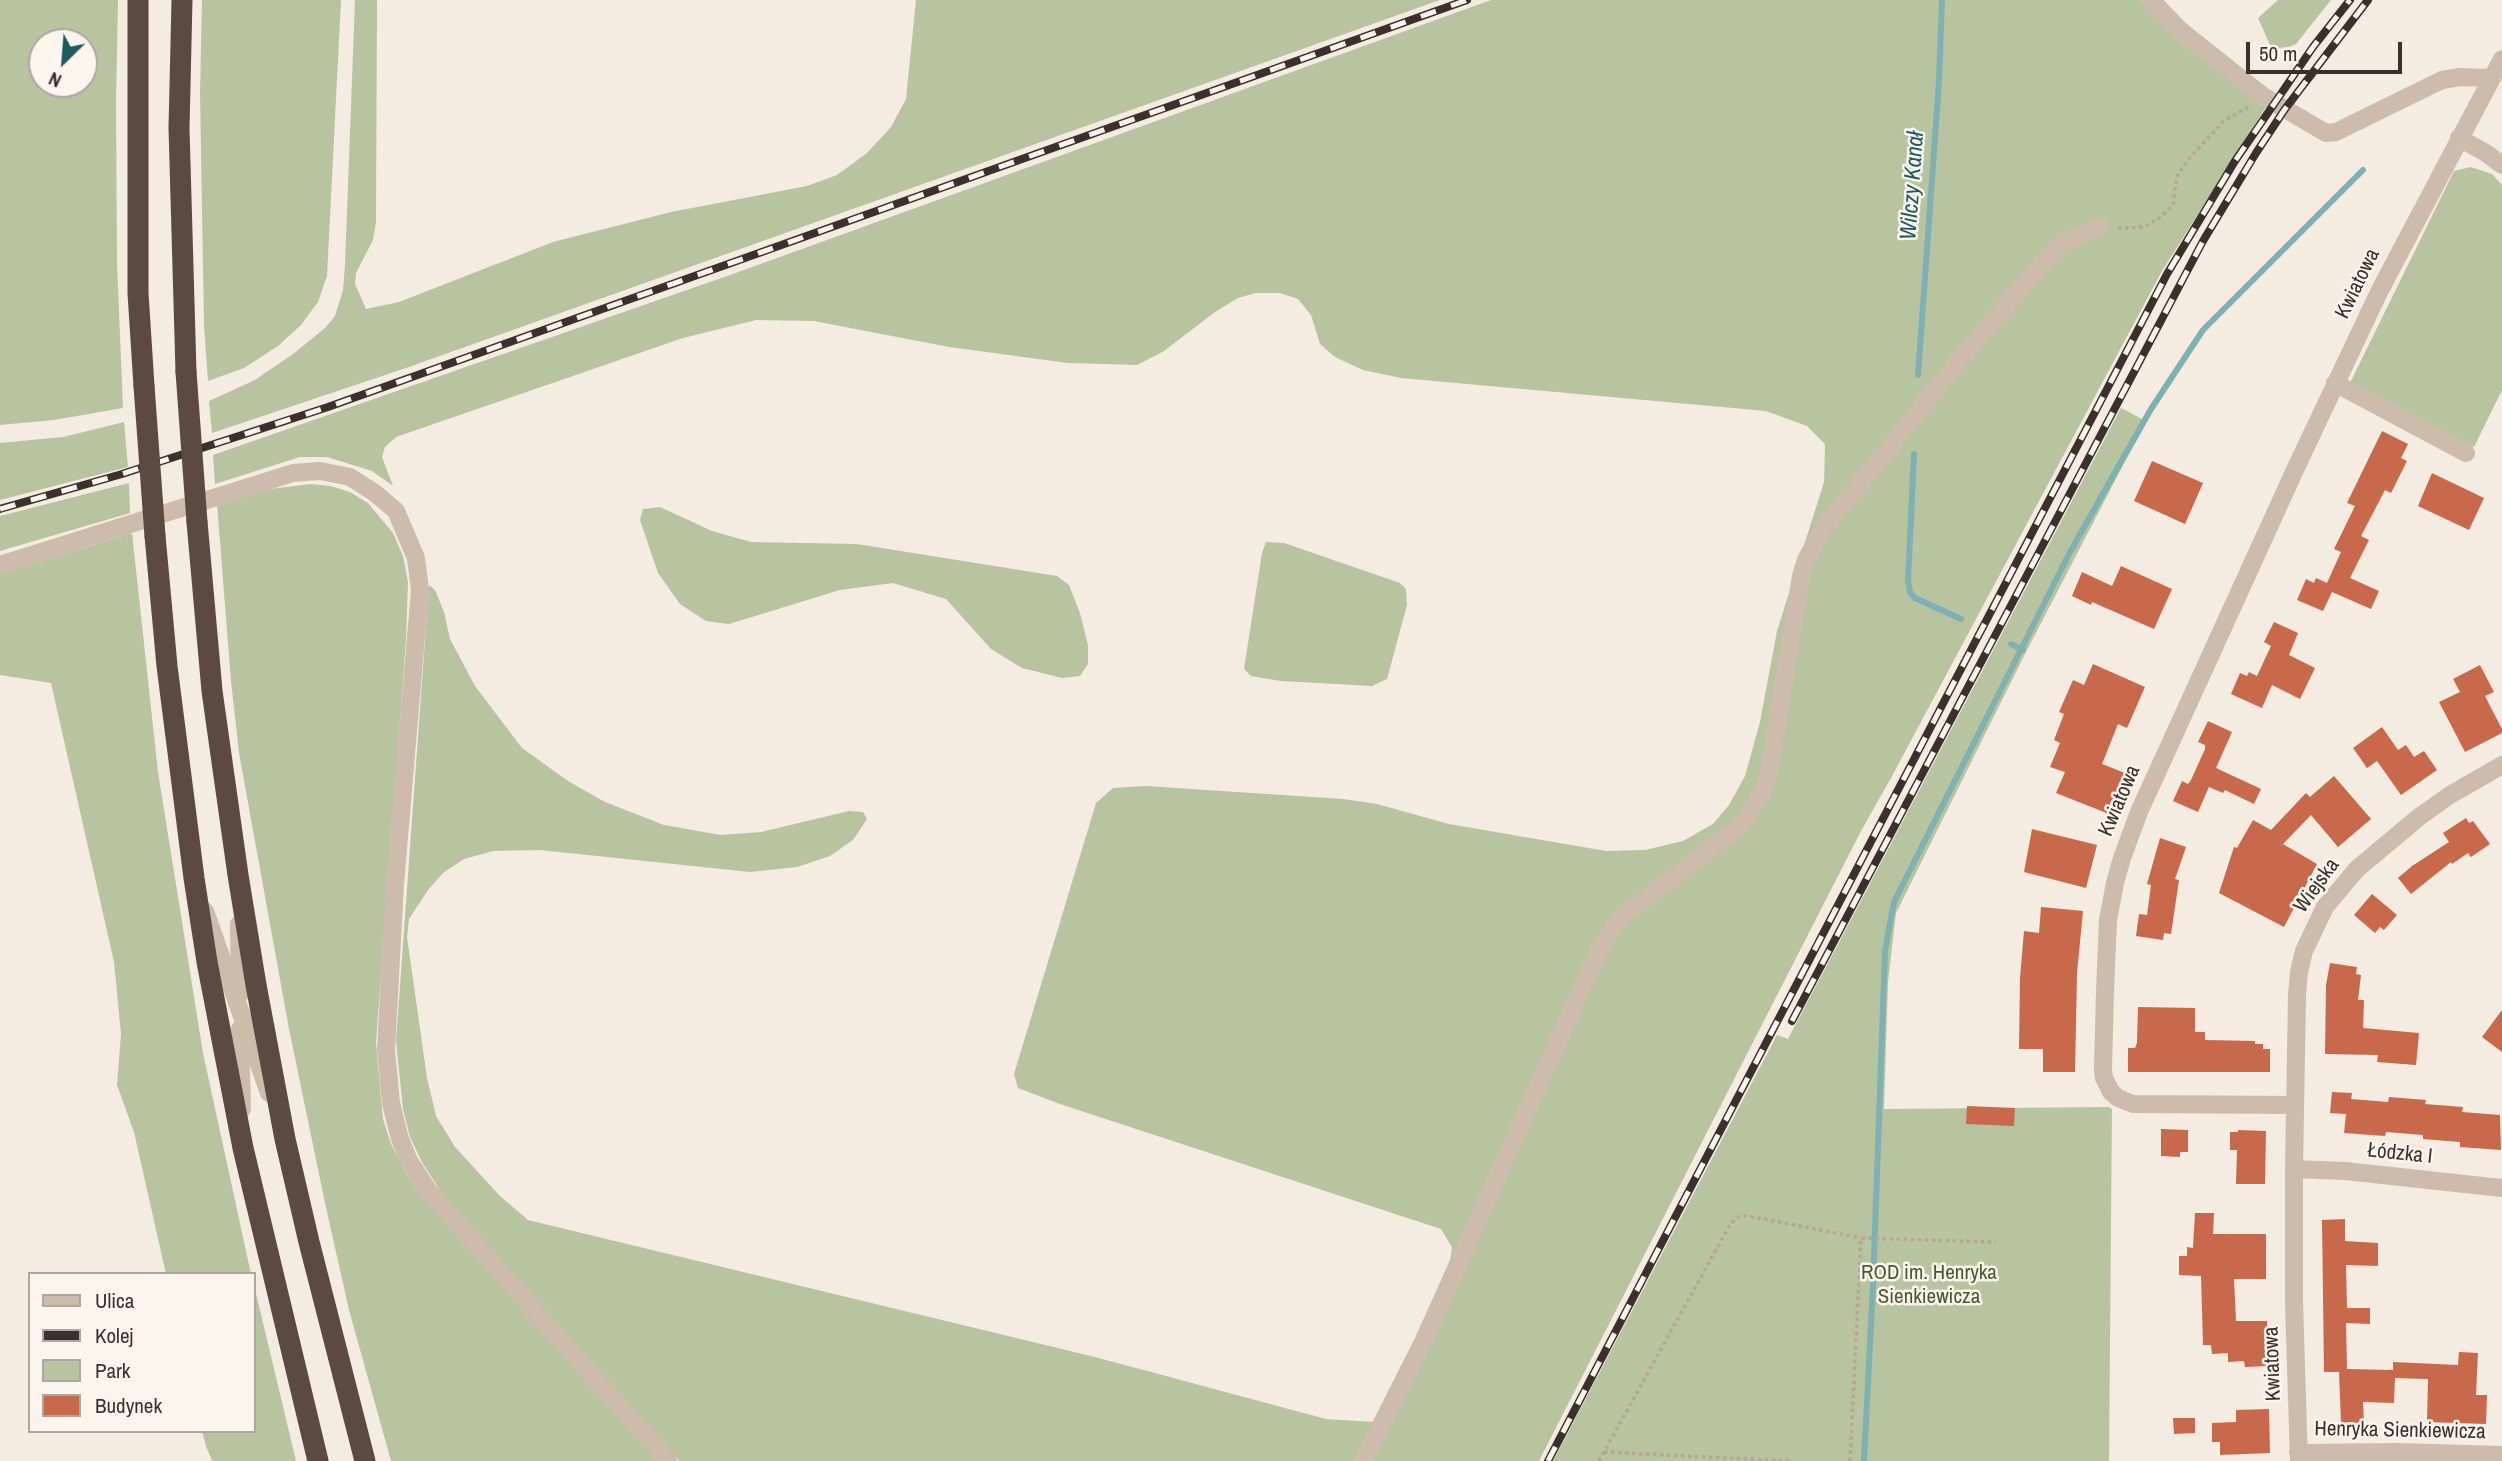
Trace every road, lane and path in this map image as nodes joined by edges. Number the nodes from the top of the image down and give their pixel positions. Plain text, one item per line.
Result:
1 (138, 0) edge
2 (183, 0) edge
3 (2151, 0) edge
4 (2502, 59) edge
5 (2491, 78) junction
6 (2263, 96) junction
7 (2459, 138) junction
8 (2502, 165) edge
9 (2099, 227) joint
10 (2335, 383) junction
11 (2466, 453) dead end
12 (0, 565) edge
13 (2502, 765) edge
14 (238, 874) junction
15 (194, 878) junction
16 (240, 1010) junction
17 (2295, 1105) junction
18 (285, 1139) junction
19 (243, 1148) junction
20 (2294, 1169) junction
21 (2502, 1188) edge
22 (1861, 1238) junction
23 (1996, 1242) dead end
24 (1603, 1452) junction
25 (2502, 1455) edge
26 (2299, 1457) edge
27 (318, 1461) edge
28 (365, 1461) edge
29 (668, 1461) edge
30 (1363, 1461) edge
31 (1599, 1461) edge
32 (1790, 1461) edge
33 (1850, 1461) edge

1 - 15 highway, bridge
2 - 14 highway, bridge
3 - 6 street
4 - 5 street, Kwiatowa
5 - 6 street
5 - 7 street, Kwiatowa
6 - 9 path
7 - 8 street
7 - 10 street, Kwiatowa
9 - 30 street
10 - 11 street
10 - 17 street, Kwiatowa
12 - 29 street
13 - 17 street, Wiejska
14 - 16 street
14 - 18 highway
15 - 16 street
15 - 19 highway
16 - 18 street
16 - 19 street
17 - 20 street, Kwiatowa
18 - 28 highway
19 - 27 highway
20 - 21 street, Łódzka I
20 - 26 street, Kwiatowa
22 - 23 path
22 - 24 path
22 - 33 path
24 - 31 path
24 - 32 path
25 - 26 street, Henryka Sienkiewicza

